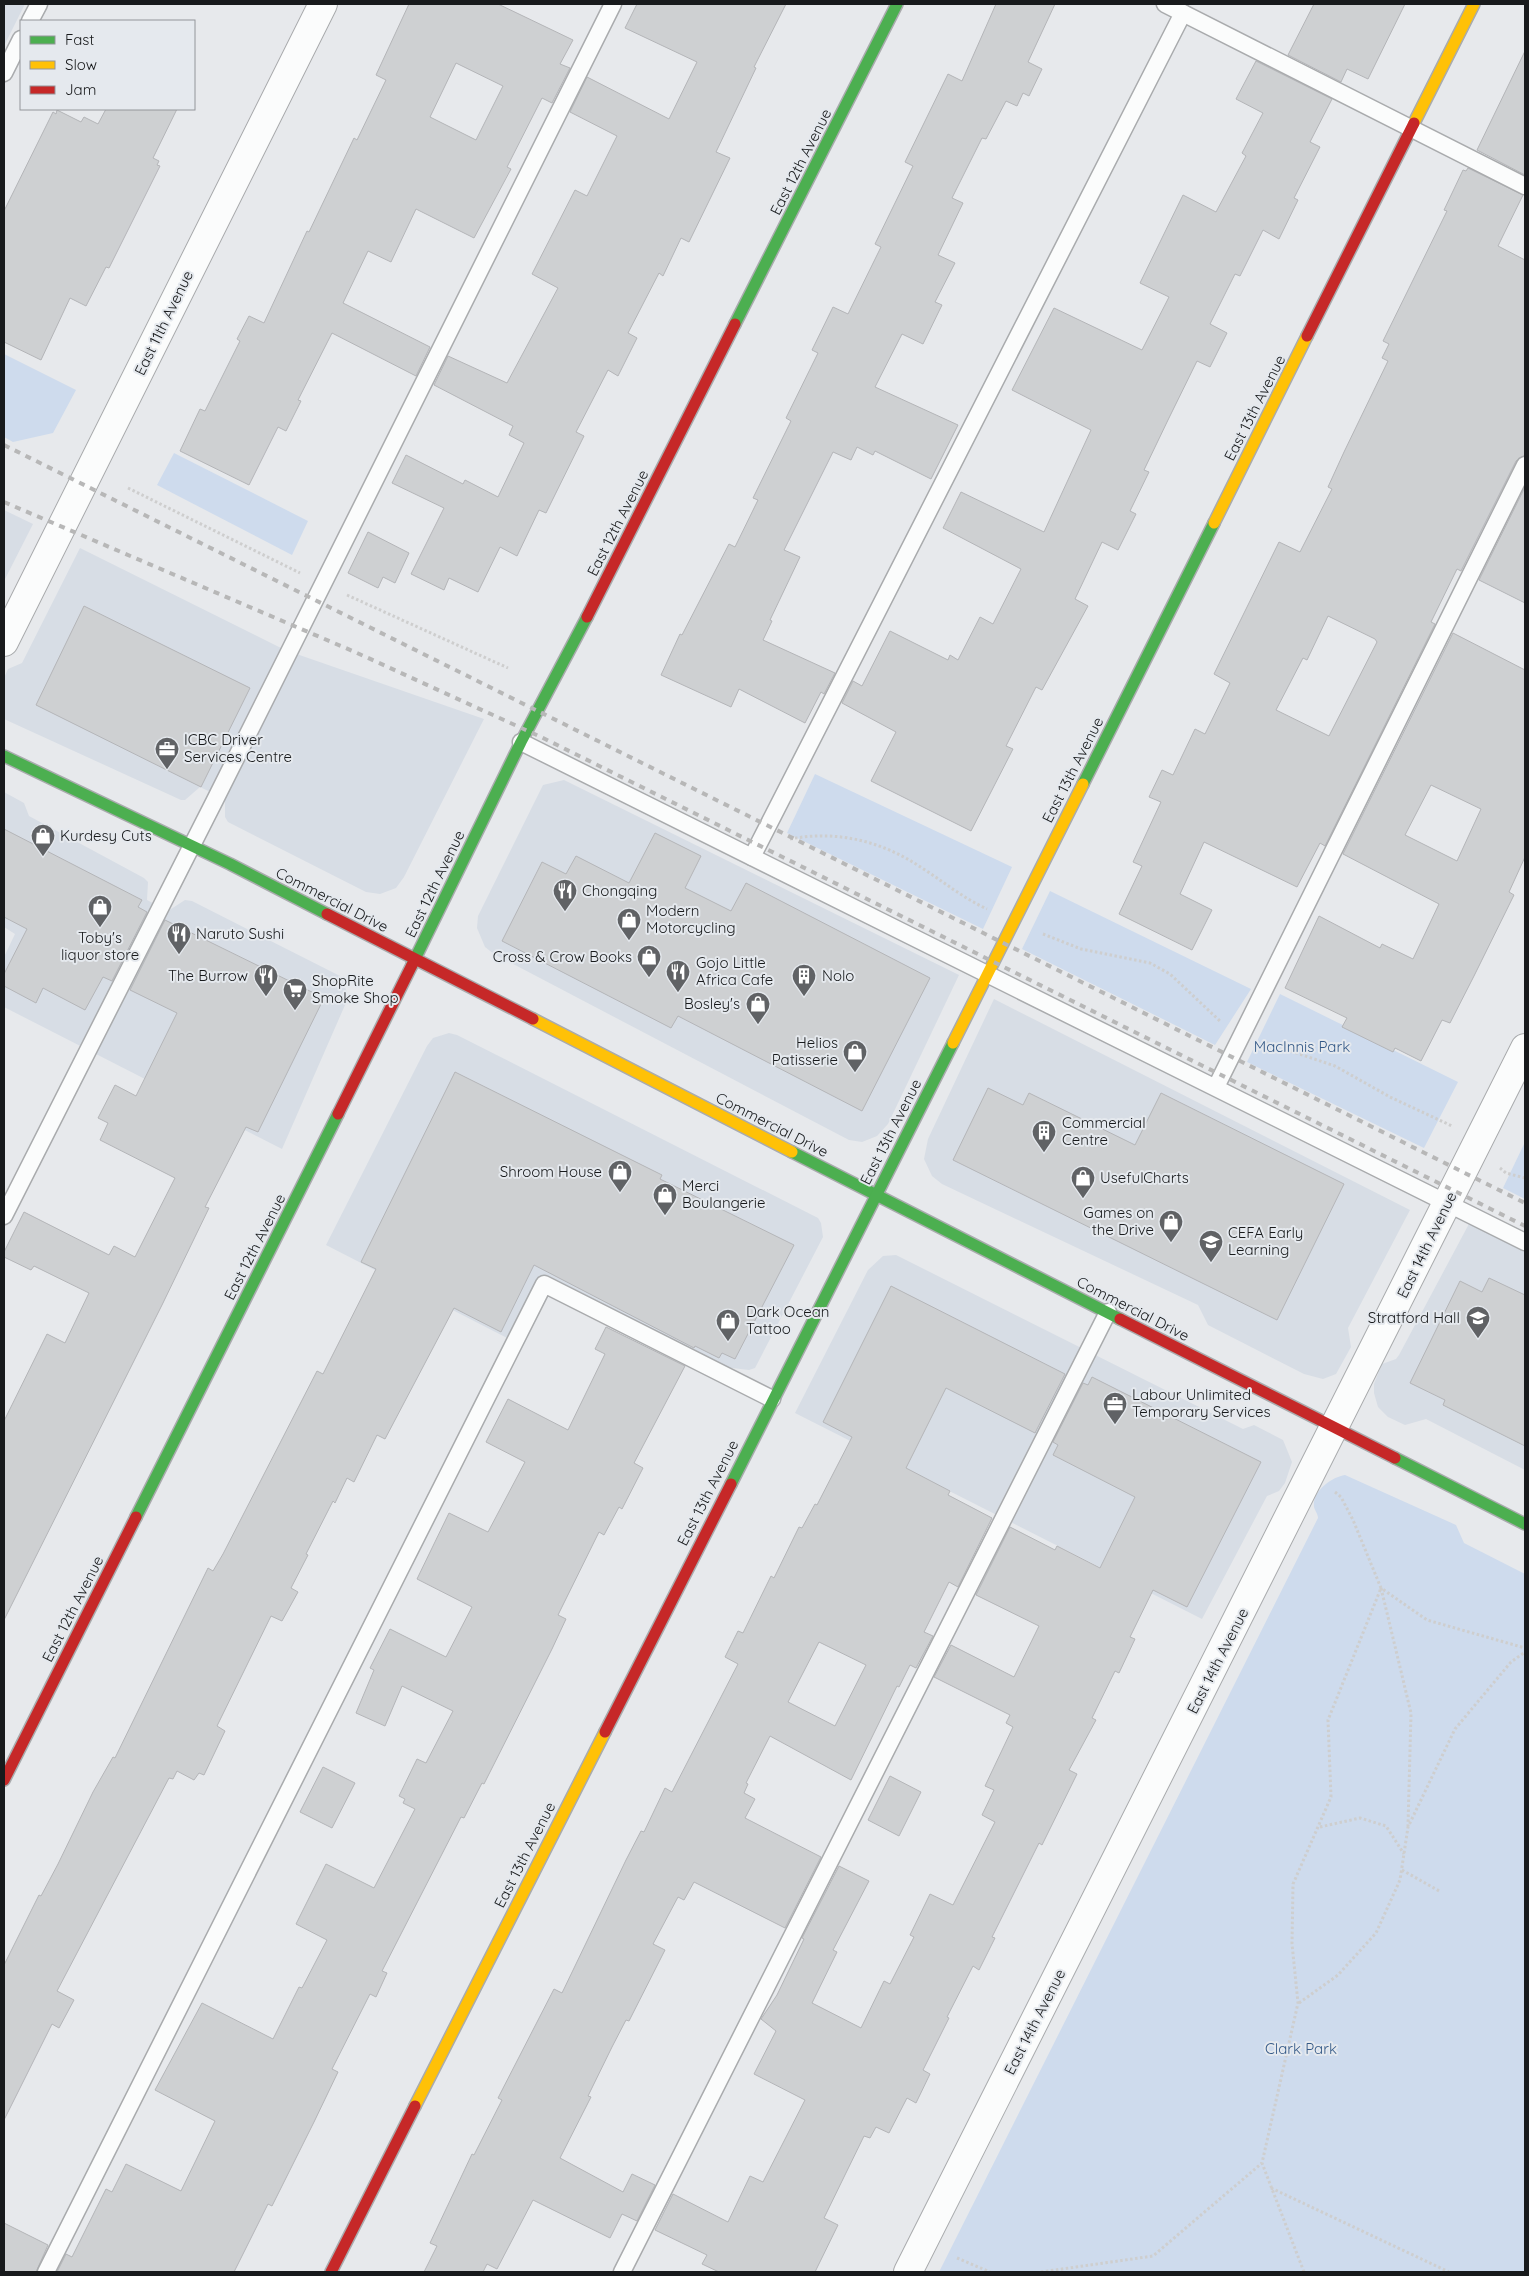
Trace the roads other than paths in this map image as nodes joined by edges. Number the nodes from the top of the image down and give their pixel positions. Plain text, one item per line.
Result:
1 (39, 4) edge
2 (323, 4) edge
3 (614, 4) edge
4 (897, 4) edge
5 (1166, 4) edge
6 (1474, 4) edge
7 (1183, 13) junction
8 (31, 20) edge
9 (20, 41) edge
10 (4, 73) edge
11 (1412, 129) junction
12 (1525, 186) edge
13 (1525, 465) edge
14 (4, 642) edge
15 (521, 742) junction
16 (4, 756) edge
17 (192, 846) junction
18 (755, 851) junction
19 (414, 960) junction
20 (988, 973) junction
21 (1525, 1048) edge
22 (1216, 1087) junction
23 (876, 1196) junction
24 (1448, 1203) junction
25 (4, 1216) edge
26 (1525, 1242) edge
27 (1108, 1312) junction
28 (772, 1399) junction
29 (1335, 1428) junction
30 (1525, 1524) edge
31 (4, 1780) edge
32 (46, 2272) edge
33 (331, 2272) edge
34 (622, 2272) edge
35 (908, 2272) edge

1 - 8 lane
2 - 14 street, East 11th Avenue
3 - 17 lane
4 - 15 street, East 12th Avenue
5 - 7 lane
6 - 11 street, East 13th Avenue
7 - 11 lane
7 - 18 lane
9 - 10 lane
11 - 12 lane
11 - 20 street, East 13th Avenue
13 - 22 lane
15 - 18 lane
15 - 19 street, East 12th Avenue
16 - 17 street, Commercial Drive
17 - 19 street, Commercial Drive
17 - 25 lane
18 - 20 lane
19 - 23 street, Commercial Drive
19 - 31 street, East 12th Avenue
20 - 22 lane
20 - 23 street, East 13th Avenue
21 - 24 street, East 14th Avenue
22 - 24 lane
23 - 27 street, Commercial Drive
23 - 28 street, East 13th Avenue
24 - 26 lane
24 - 29 street, East 14th Avenue
27 - 29 street, Commercial Drive
27 - 34 lane
28 - 32 lane
28 - 33 street, East 13th Avenue
29 - 30 street, Commercial Drive
29 - 35 street, East 14th Avenue

